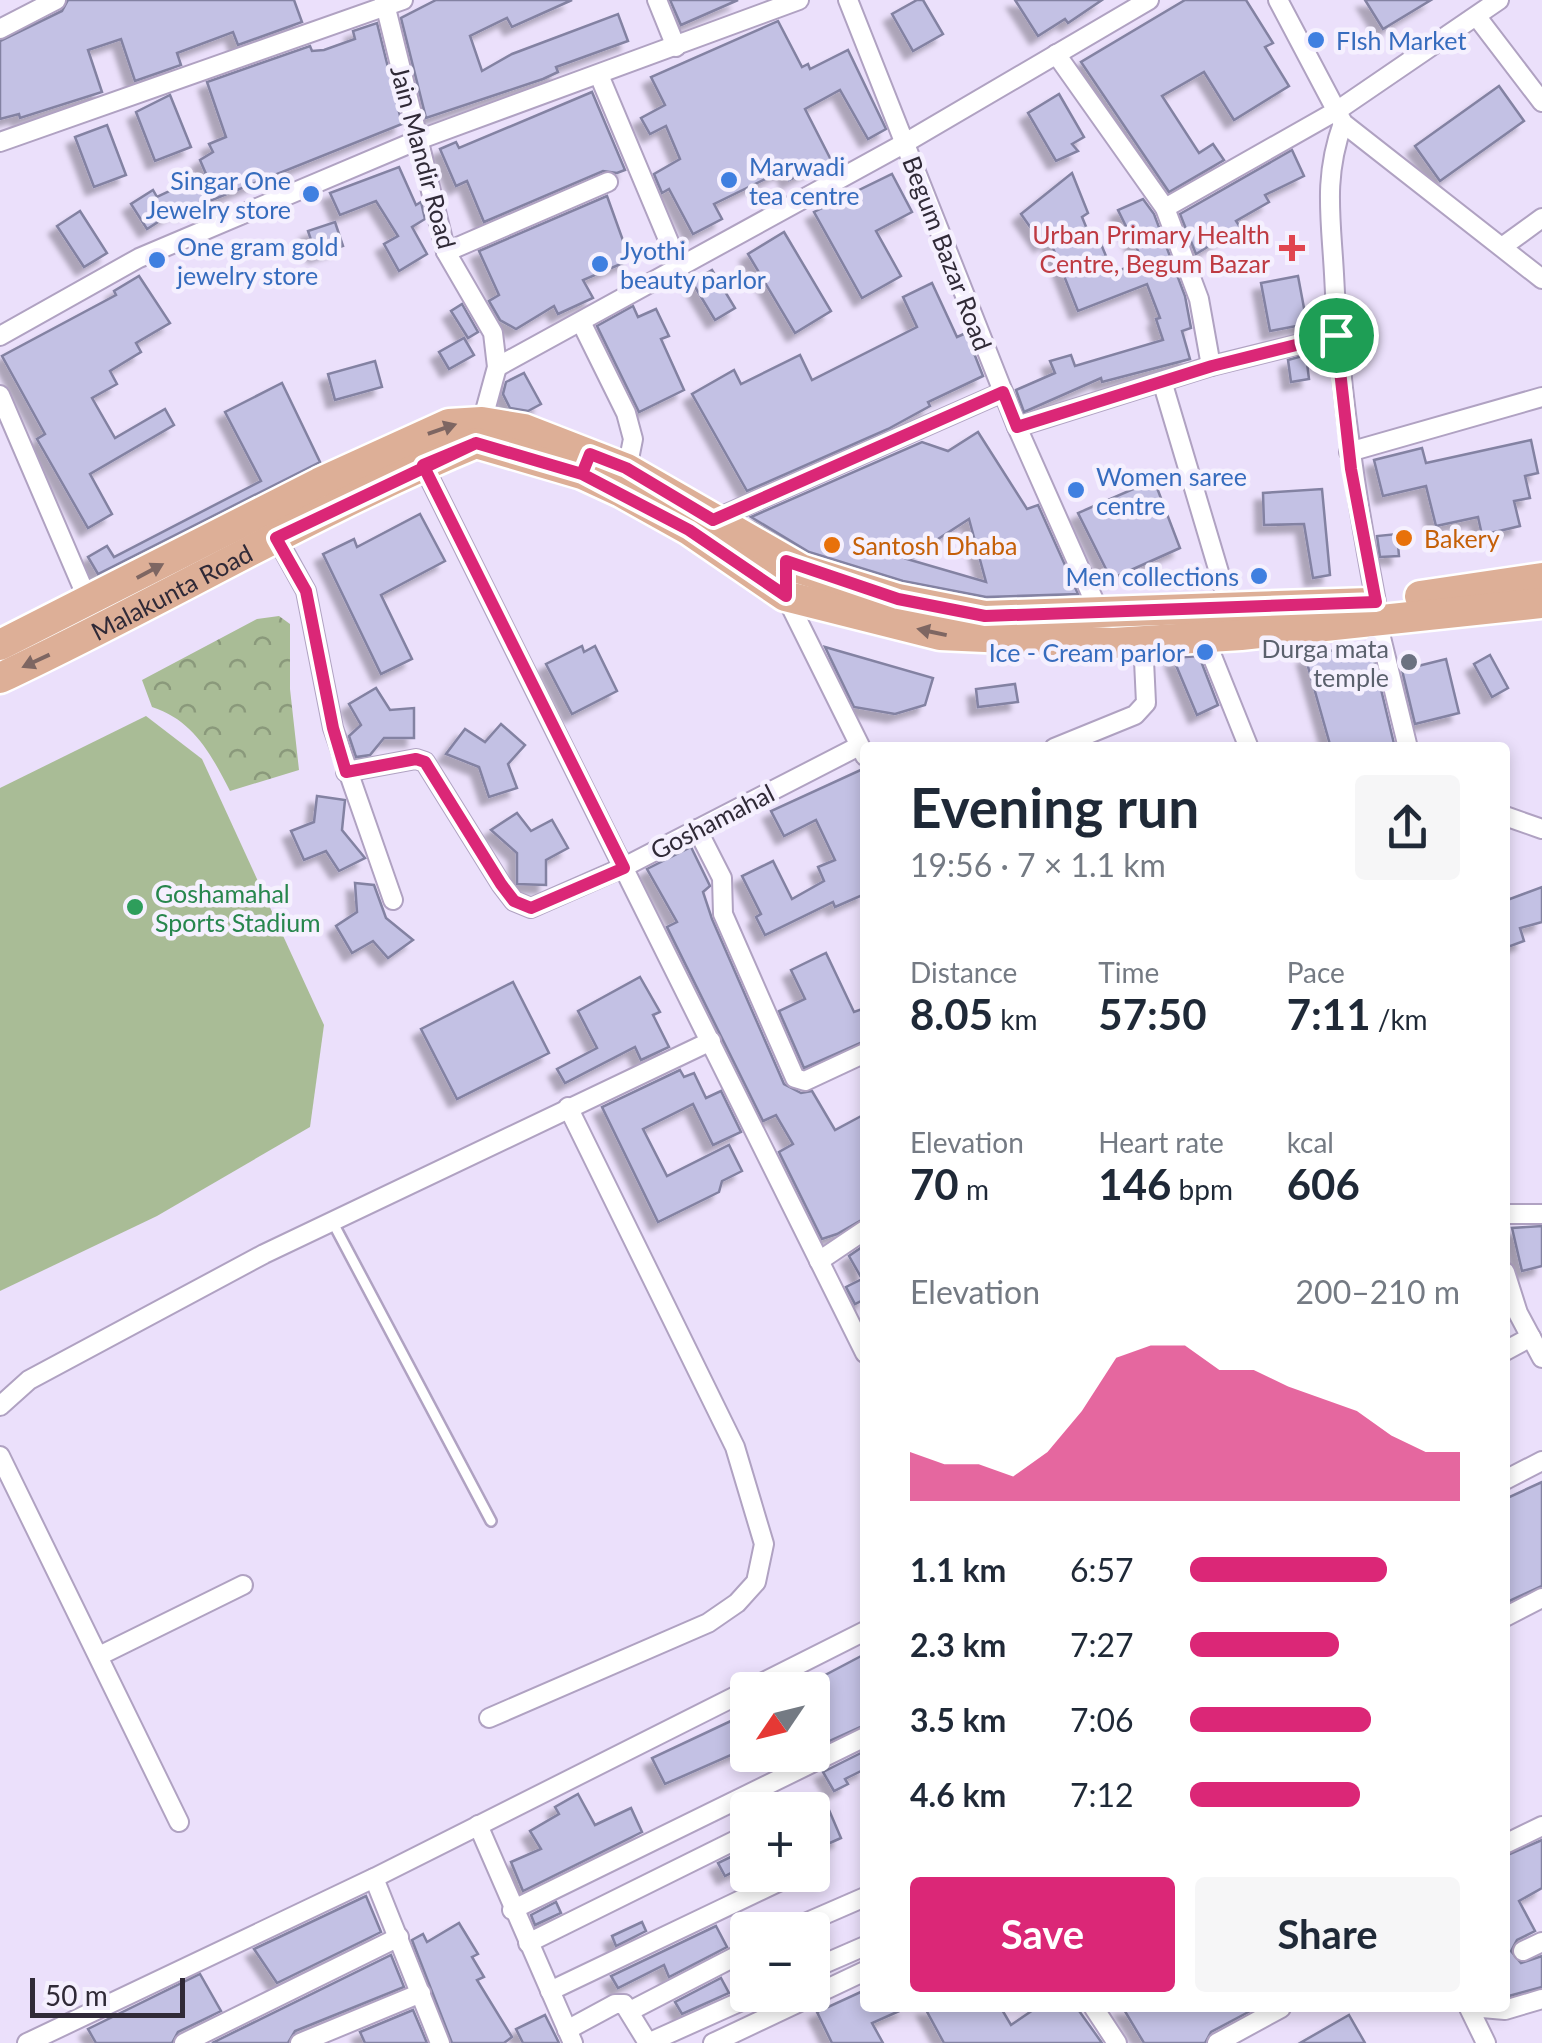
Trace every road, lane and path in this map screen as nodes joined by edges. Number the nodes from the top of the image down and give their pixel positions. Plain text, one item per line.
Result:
1 (56, 0) edge
2 (656, 0) edge
3 (799, 0) edge
4 (848, 0) edge
5 (1278, 0) edge
6 (1499, 0) edge
7 (391, 3) edge
8 (1139, 3) edge
9 (1477, 17) junction
10 (0, 28) edge
11 (676, 48) junction
12 (1056, 54) junction
13 (598, 75) junction
14 (1542, 102) edge
15 (1341, 117) junction
16 (418, 140) junction
17 (0, 142) edge
18 (905, 143) junction
19 (608, 182) dead end
20 (1165, 208) junction
21 (1542, 218) edge
22 (1502, 247) junction
23 (446, 252) junction
24 (680, 268) junction
25 (1542, 278) edge
26 (581, 322) junction
27 (1336, 335) junction
28 (0, 336) edge
29 (1212, 366) junction
30 (497, 368) junction
31 (1162, 381) junction
32 (1003, 392) junction
33 (0, 395) edge
34 (1542, 398) edge
35 (482, 422) junction
36 (1017, 427) junction
37 (1349, 452) junction
38 (586, 464) junction
39 (423, 465) junction
40 (626, 468) junction
41 (713, 520) junction
42 (276, 538) junction
43 (786, 561) junction
44 (1542, 578) edge
45 (786, 596) junction
46 (1542, 603) edge
47 (1230, 608) junction
48 (1377, 612) junction
49 (95, 617) junction
50 (1102, 628) junction
51 (1204, 636) junction
52 (1143, 639) junction
53 (0, 646) edge
54 (0, 678) edge
55 (1069, 742) edge
56 (1247, 742) edge
57 (1407, 742) edge
58 (860, 747) edge
59 (860, 752) edge
60 (346, 772) junction
61 (1510, 818) edge
62 (697, 829) junction
63 (1542, 829) edge
64 (624, 868) junction
65 (393, 900) dead end
66 (711, 1041) junction
67 (860, 1054) edge
68 (568, 1107) junction
69 (1510, 1214) edge
70 (1542, 1214) edge
71 (332, 1221) junction
72 (860, 1233) edge
73 (819, 1261) junction
74 (1510, 1298) edge
75 (1531, 1337) junction
76 (860, 1343) edge
77 (1510, 1348) edge
78 (1542, 1358) edge
79 (0, 1406) edge
80 (0, 1456) edge
81 (1542, 1461) edge
82 (1510, 1477) edge
83 (491, 1521) dead end
84 (244, 1586) dead end
85 (1542, 1598) edge
86 (1510, 1614) edge
87 (860, 1633) edge
88 (101, 1655) junction
89 (489, 1718) dead end
90 (860, 1738) edge
91 (179, 1822) dead end
92 (478, 1824) junction
93 (1542, 1826) edge
94 (1510, 1842) edge
95 (730, 1843) edge
96 (374, 1878) junction
97 (757, 1892) edge
98 (860, 1899) edge
99 (512, 1910) junction
100 (830, 1912) edge
101 (399, 1937) junction
102 (1542, 1942) edge
103 (528, 1943) junction
104 (860, 1948) edge
105 (1524, 1951) dead end
106 (730, 1959) edge
107 (830, 1961) edge
108 (860, 1973) edge
109 (550, 1991) junction
110 (421, 1993) junction
111 (1542, 1999) edge
112 (730, 2006) edge
113 (1510, 2009) edge
114 (630, 2010) junction
115 (1097, 2012) edge
116 (1275, 2012) edge
117 (1470, 2012) edge
118 (570, 2036) edge
119 (27, 2043) edge
120 (184, 2043) edge
121 (300, 2043) edge
122 (440, 2043) edge
123 (648, 2043) edge
124 (713, 2043) edge
125 (1117, 2043) edge
126 (1217, 2043) edge
127 (1486, 2043) edge

1 - 10 street
2 - 11 street
3 - 11 street
4 - 18 street, Begum Bazar Road
5 - 15 street
6 - 9 street
7 - 16 street, Jain Mandir Road
7 - 17 street
8 - 12 street
9 - 14 street
9 - 15 street
11 - 13 street
12 - 18 street
12 - 20 street
13 - 16 street
13 - 24 street
15 - 20 street
15 - 22 street
15 - 27 street
16 - 23 street, Jain Mandir Road
16 - 28 street
18 - 24 street
18 - 32 street, Begum Bazar Road
19 - 23 street
20 - 29 street
21 - 22 street
22 - 25 street
23 - 30 street, Jain Mandir Road
24 - 26 street
26 - 30 street
26 - 40 street
27 - 29 street
27 - 37 street
29 - 31 street
30 - 35 street, Jain Mandir Road
31 - 36 street
31 - 47 street
32 - 36 street, Begum Bazar Road
32 - 41 street
33 - 49 street
34 - 37 street
35 - 38 main road
49 -> 35 main road
36 - 50 street, Begum Bazar Road
37 - 48 street
38 - 39 main road, Malakunta Road
38 - 40 main road
38 - 45 main road, Malakunta Road
39 - 42 main road, Malakunta Road
39 - 64 street
40 - 41 main road
41 - 43 main road
42 - 49 main road, Malakunta Road
42 - 60 street
43 - 45 street
43 - 50 main road
44 - 48 main road
50 -> 45 main road, Malakunta Road
45 - 58 street
46 - 48 main road, Malakunta Road
47 - 48 main road
47 - 50 main road
48 - 51 main road, Malakunta Road
48 - 57 street
49 - 53 main road
49 -> 54 main road, Malakunta Road
50 - 52 main road, Malakunta Road
51 - 52 main road, Malakunta Road
51 - 56 street
52 - 55 street
59 - 62 street, Goshamahal
60 - 64 street, Goshamahal
60 - 65 street
61 - 63 street
62 - 64 street, Goshamahal
62 - 67 street
64 - 66 street
66 - 68 street
66 - 73 street
68 - 71 street
68 - 89 street
69 - 70 street
71 - 79 street
71 - 83 lane
72 - 73 street
73 - 76 street
74 - 75 street
75 - 77 street
75 - 78 street
80 - 88 street
81 - 82 street
84 - 88 street
85 - 86 street
87 - 92 street
88 - 91 street
90 - 99 street
92 - 96 street
92 - 99 street
93 - 94 street
95 - 103 street
96 - 101 street
96 - 119 street
97 - 109 street
98 - 100 street
99 - 103 street
101 - 110 street
101 - 120 street
102 - 105 street
103 - 109 street
104 - 107 street
106 - 114 street
108 - 124 street
109 - 118 street
110 - 121 street
110 - 122 street
111 - 113 street
112 - 123 street
114 - 118 street
114 - 123 street
115 - 125 street
116 - 126 street
117 - 127 street

